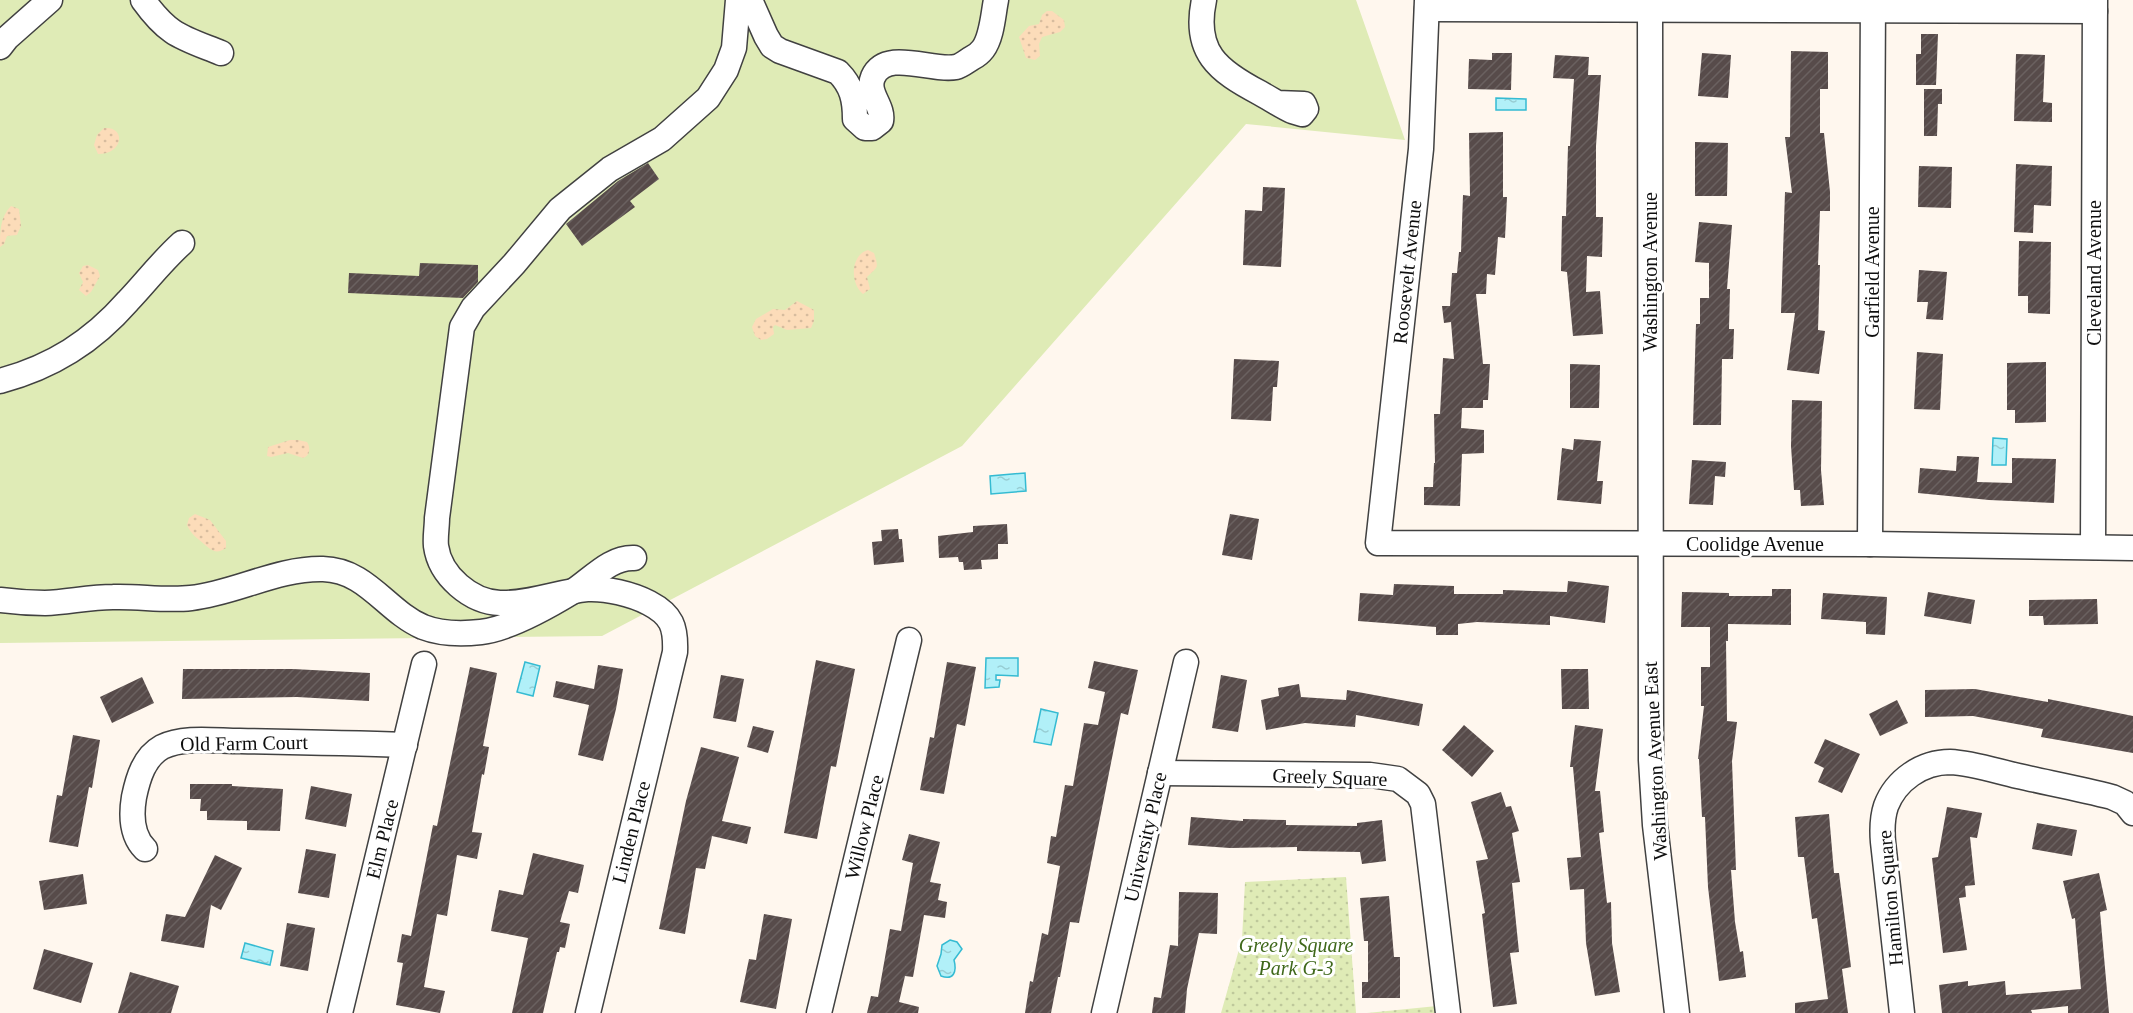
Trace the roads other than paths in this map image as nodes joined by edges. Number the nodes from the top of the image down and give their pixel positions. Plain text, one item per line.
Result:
1 (50, 0) edge
2 (144, 0) edge
3 (738, 0) edge
4 (750, 0) edge
5 (981, 0) edge
6 (996, 0) edge
7 (1204, 0) edge
8 (1427, 4) edge
9 (1650, 5) edge
10 (1873, 5) edge
11 (2095, 5) edge
12 (0, 47) edge
13 (221, 53) dead end
14 (971, 59) junction
15 (1277, 103) dead end
16 (182, 243) dead end
17 (0, 381) edge
18 (1378, 543) joint
19 (1649, 544) junction
20 (1870, 544) junction
21 (2094, 547) junction
22 (2133, 548) edge
23 (634, 558) dead end
24 (571, 592) junction
25 (0, 600) edge
26 (909, 640) dead end
27 (1186, 662) dead end
28 (424, 664) dead end
29 (405, 746) junction
30 (1160, 773) junction
31 (2133, 813) edge
32 (145, 849) dead end
33 (340, 1013) edge
34 (588, 1013) edge
35 (819, 1013) edge
36 (1104, 1013) edge
37 (1448, 1013) edge
38 (1677, 1013) edge
39 (1902, 1013) edge

1 - 12 street
2 - 13 street
3 - 24 street, Linden Place
4 - 14 street
5 - 14 street
6 - 14 street
7 - 15 street
8 - 9 street
8 - 18 street, Roosevelt Avenue
9 - 10 street
9 - 19 street, Washington Avenue
10 - 11 street
10 - 20 street, Garfield Avenue
11 - 21 street, Cleveland Avenue
16 - 17 street
18 - 19 street, Coolidge Avenue
19 - 20 street, Coolidge Avenue
19 - 38 street, Washington Avenue East
20 - 21 street, Coolidge Avenue
21 - 22 street, Coolidge Avenue
23 - 24 street
24 - 25 street
24 - 34 street, Linden Place
26 - 35 street, Willow Place
27 - 30 street, University Place
28 - 29 street, Elm Place
29 - 32 street, Old Farm Court
29 - 33 street, Elm Place
30 - 36 street, University Place
30 - 37 street, Greely Square
31 - 39 street, Hamilton Square

